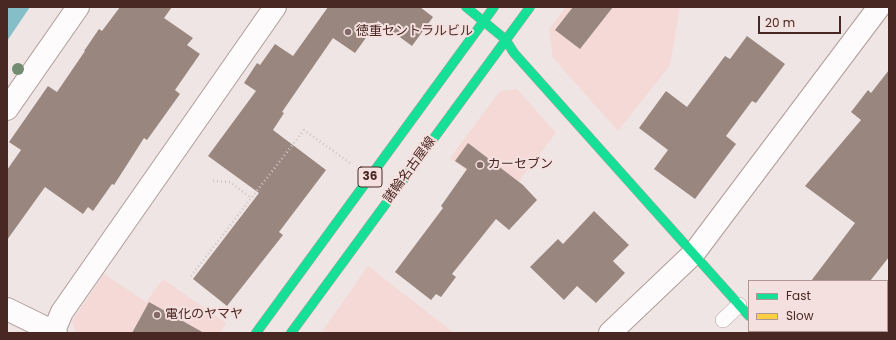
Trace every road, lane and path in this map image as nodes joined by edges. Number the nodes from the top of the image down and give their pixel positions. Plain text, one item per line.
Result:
1 (78, 7) edge
2 (275, 7) edge
3 (466, 7) edge
4 (494, 7) edge
5 (530, 7) edge
6 (879, 7) edge
7 (484, 21) junction
8 (506, 39) junction
9 (7, 109) edge
10 (352, 164) dead end
11 (213, 181) dead end
12 (251, 198) junction
13 (694, 253) junction
14 (191, 276) dead end
15 (7, 309) edge
16 (744, 311) edge
17 (723, 320) dead end
18 (54, 333) edge
19 (256, 333) edge
20 (292, 333) edge
21 (610, 333) edge

1 - 9 street
2 - 18 street
3 - 7 main road
4 - 7 main road, 36
5 - 8 main road, 諸輪名古屋線 / 36
6 - 13 street
7 - 8 main road
7 - 19 main road, 36
8 - 13 main road
8 - 20 main road, 諸輪名古屋線 / 36
10 - 12 path
11 - 12 path
12 - 14 path
13 - 16 main road
13 - 21 street
15 - 18 street
16 - 17 lane

